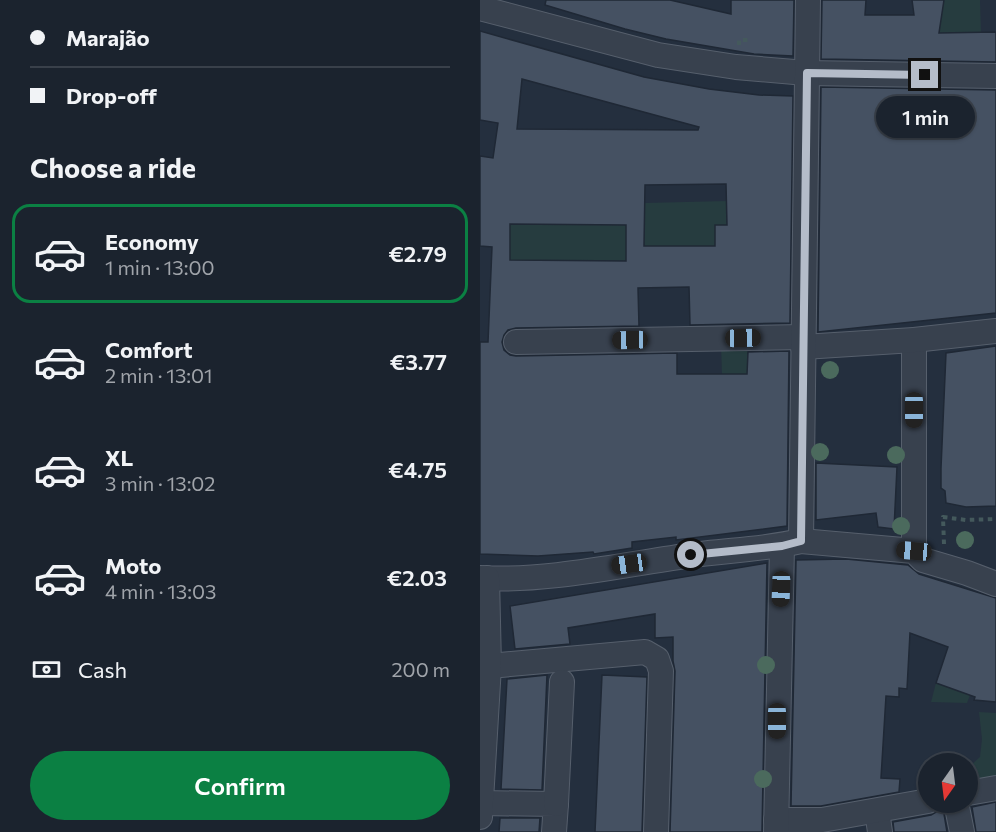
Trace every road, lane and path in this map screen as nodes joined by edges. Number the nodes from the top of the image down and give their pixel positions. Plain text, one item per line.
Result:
1 (808, 0) edge
2 (480, 8) edge
3 (752, 40) dead end
4 (738, 46) dead end
5 (807, 73) junction
6 (996, 76) edge
7 (996, 331) edge
8 (914, 340) junction
9 (516, 342) dead end
10 (803, 342) junction
11 (996, 519) edge
12 (792, 543) junction
13 (944, 546) dead end
14 (914, 551) junction
15 (483, 578) edge
16 (996, 584) edge
17 (489, 666) junction
18 (562, 682) dead end
19 (996, 788) edge
20 (978, 791) edge
21 (556, 804) junction
22 (918, 805) edge
23 (480, 810) edge
24 (958, 813) edge
25 (875, 822) edge
26 (776, 826) edge
27 (554, 832) edge
28 (656, 832) edge
29 (962, 832) edge

1 - 5 street
2 - 5 street
3 - 4 path
5 - 6 street
5 - 10 street
7 - 8 street
8 - 10 street
8 - 14 street
9 - 10 street
10 - 12 street
11 - 13 path
12 - 14 street
12 - 15 street
12 - 26 street
14 - 16 street
15 - 17 street
17 - 23 street
17 - 28 street
18 - 21 street
19 - 20 street
21 - 23 street
21 - 27 street
22 - 25 street
24 - 29 street
25 - 26 street

